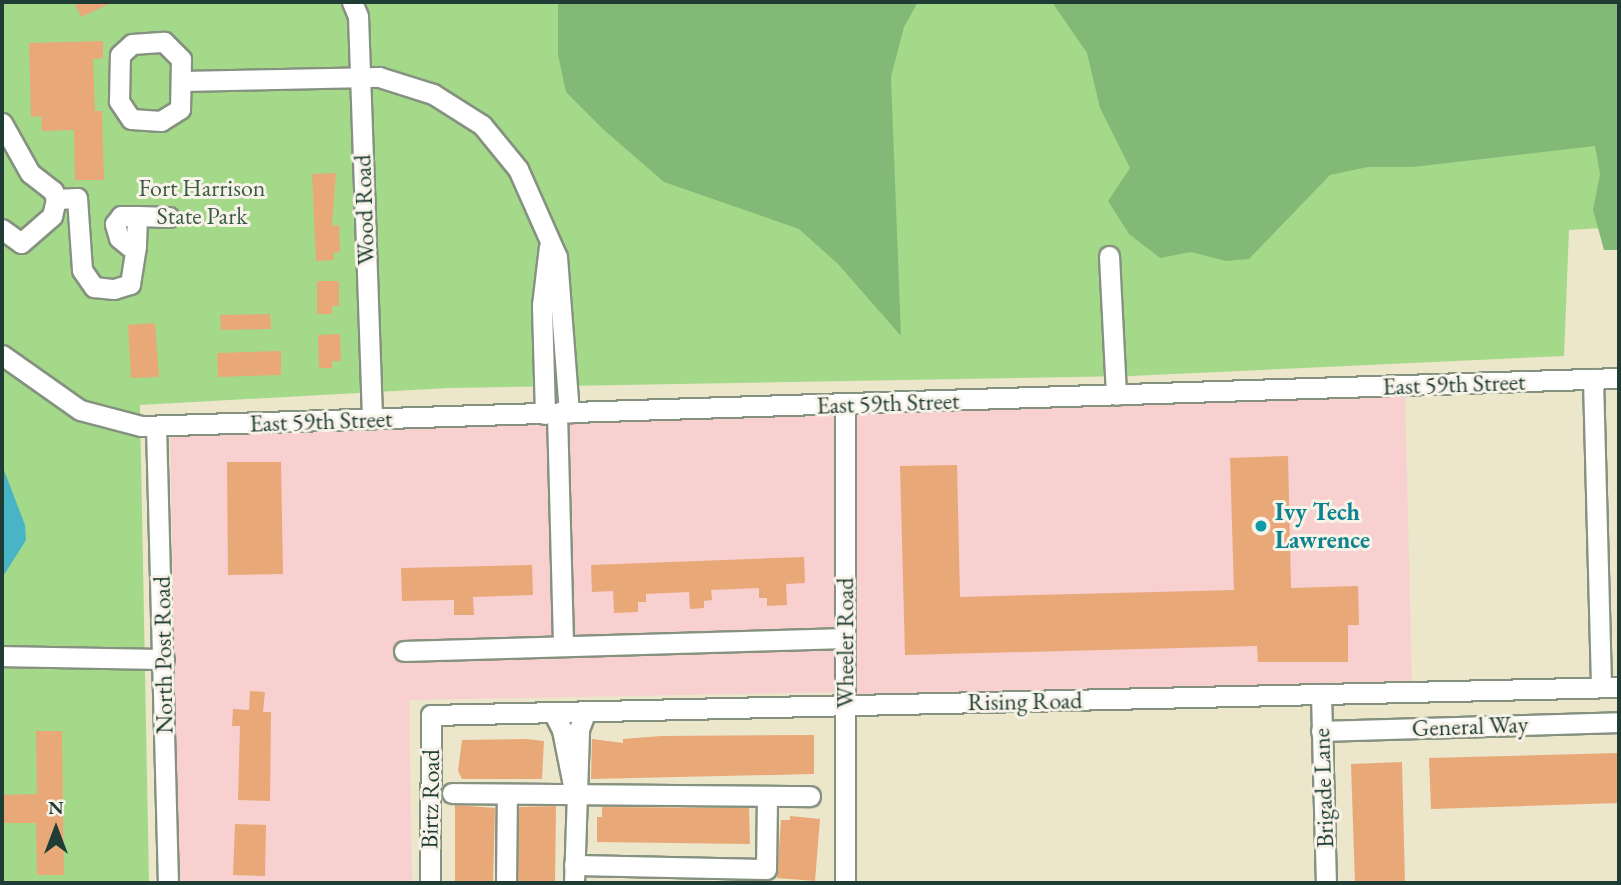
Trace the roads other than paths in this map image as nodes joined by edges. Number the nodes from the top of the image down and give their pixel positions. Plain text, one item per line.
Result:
1 (352, 2) edge
2 (360, 76) junction
3 (182, 81) junction
4 (2, 123) edge
5 (56, 199) junction
6 (169, 217) dead end
7 (2, 229) edge
8 (1109, 256) dead end
9 (2, 355) edge
10 (1593, 379) junction
11 (1619, 379) edge
12 (1116, 395) junction
13 (845, 404) junction
14 (557, 413) junction
15 (372, 419) junction
16 (156, 426) junction
17 (845, 638) junction
18 (562, 646) junction
19 (404, 651) dead end
20 (2, 656) edge
21 (163, 659) junction
22 (1610, 687) edge
23 (1321, 694) junction
24 (845, 705) junction
25 (586, 711) junction
26 (553, 712) junction
27 (431, 715) joint
28 (1619, 722) edge
29 (1321, 731) junction
30 (452, 793) dead end
31 (507, 794) junction
32 (575, 795) junction
33 (767, 796) junction
34 (810, 796) dead end
35 (574, 874) edge
36 (648, 876) edge
37 (168, 883) edge
38 (429, 883) edge
39 (506, 883) edge
40 (845, 883) edge
41 (1326, 883) edge

1 - 2 street, Wood Road
2 - 3 street
2 - 14 street
2 - 15 street, Wood Road
3 - 3 street
4 - 5 street
5 - 6 street
5 - 7 street
8 - 12 street
9 - 16 street, East 59th Street
10 - 11 street, East 59th Street
10 - 12 street, East 59th Street
10 - 22 street
12 - 13 street, East 59th Street
13 - 14 street, East 59th Street
13 - 17 street, Wheeler Road
14 - 15 street, East 59th Street
14 - 18 street
15 - 16 street, East 59th Street
16 - 21 street, North Post Road
17 - 18 street
17 - 24 street, Wheeler Road
18 - 19 street
20 - 21 street
21 - 37 street, North Post Road
22 - 23 street, Rising Road
23 - 24 street, Rising Road
23 - 29 street, Brigade Lane
24 - 25 street, Rising Road
24 - 40 street, Wheeler Road
25 - 26 street, Rising Road
25 - 32 street
26 - 27 street, Rising Road
26 - 32 street
27 - 38 street, Birtz Road
28 - 29 street, General Way
29 - 41 street, Brigade Lane
30 - 31 street
31 - 32 street
31 - 39 street
32 - 33 street
32 - 35 street
33 - 34 street
33 - 36 street
35 - 36 street

